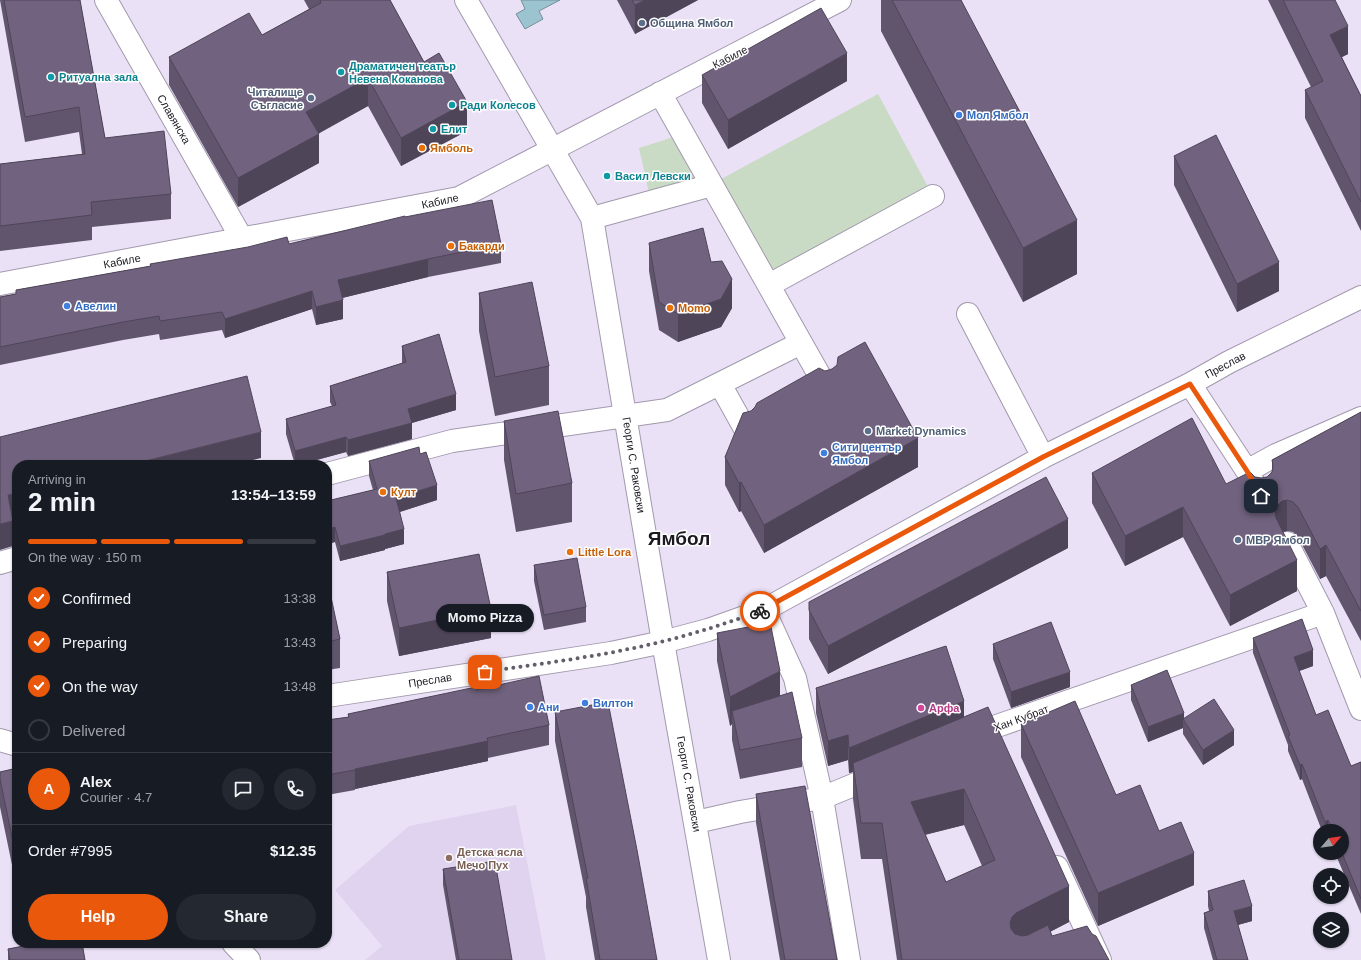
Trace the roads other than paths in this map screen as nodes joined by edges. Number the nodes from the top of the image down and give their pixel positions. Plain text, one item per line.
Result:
1 (106, 0) edge
2 (466, 0) edge
3 (840, 0) edge
4 (660, 93) junction
5 (552, 150) junction
6 (712, 184) junction
7 (933, 196) dead end
8 (592, 218) junction
9 (242, 239) junction
10 (0, 284) edge
11 (769, 285) junction
12 (1361, 297) edge
13 (968, 314) dead end
14 (801, 343) junction
15 (720, 384) junction
16 (1190, 384) junction
17 (826, 387) edge
18 (626, 416) junction
19 (1361, 418) edge
20 (745, 429) edge
21 (1043, 457) junction
22 (1247, 471) junction
23 (332, 473) edge
24 (1261, 496) edge
25 (1287, 543) edge
26 (12, 559) edge
27 (0, 563) edge
28 (764, 610) junction
29 (1323, 612) junction
30 (663, 642) junction
31 (332, 695) edge
32 (1361, 709) edge
33 (0, 740) edge
34 (12, 744) edge
35 (951, 745) edge
36 (901, 765) edge
37 (822, 798) junction
38 (696, 822) junction
39 (1049, 849) edge
40 (237, 948) edge
41 (249, 960) edge
42 (719, 960) edge
43 (849, 960) edge
44 (1100, 960) edge

1 - 9 street, Славянска
2 - 5 street, Георги С. Раковски
3 - 4 street, Кабиле
4 - 5 street, Кабиле
4 - 6 street
5 - 8 street, Георги С. Раковски
5 - 9 street, Кабиле
6 - 8 street
6 - 11 street
7 - 11 street
8 - 18 street, Георги С. Раковски
9 - 10 street, Кабиле
11 - 14 street
12 - 16 street, Преслав
13 - 21 street
14 - 15 street
14 - 17 street
15 - 18 street
15 - 20 street
16 - 21 street, Преслав
16 - 22 street
18 - 23 street
18 - 30 street, Георги С. Раковски
19 - 22 street
21 - 28 street, Преслав
22 - 24 street
25 - 29 street
26 - 27 street
28 - 30 street, Преслав
28 - 37 street
29 - 32 street
29 - 35 street, Хан Кубрат
30 - 31 street, Преслав
30 - 38 street, Георги С. Раковски
33 - 34 street
36 - 37 street
37 - 38 street
37 - 43 street
38 - 42 street, Георги С. Раковски
39 - 44 street
40 - 41 street

